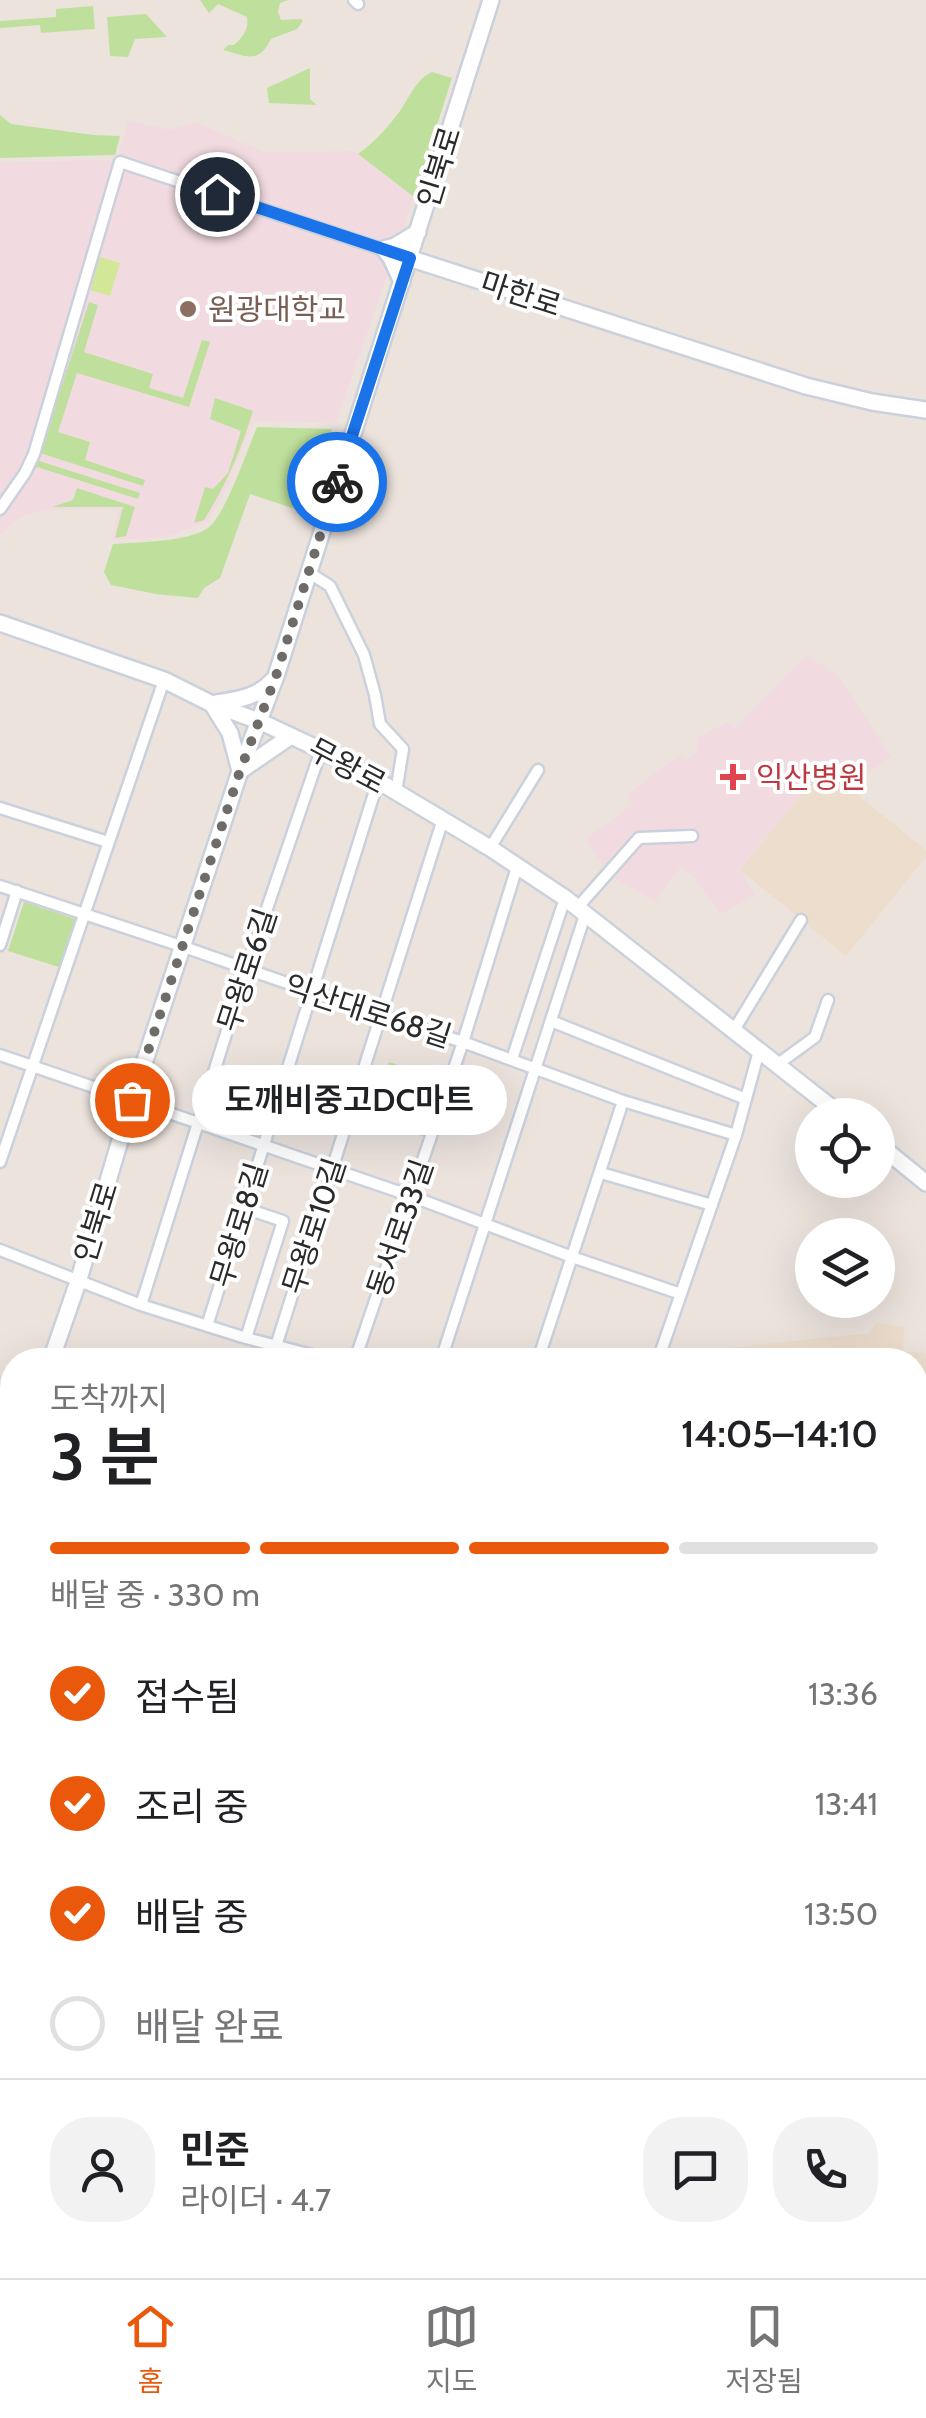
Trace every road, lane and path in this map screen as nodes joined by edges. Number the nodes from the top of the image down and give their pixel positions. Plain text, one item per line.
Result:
1 (491, 0) edge
2 (418, 232) junction
3 (384, 249) junction
4 (410, 258) junction
5 (402, 282) junction
6 (926, 410) edge
7 (0, 509) edge
8 (308, 572) junction
9 (0, 622) edge
10 (276, 676) junction
11 (164, 680) junction
12 (212, 704) junction
13 (259, 721) junction
14 (291, 736) junction
15 (321, 750) junction
16 (538, 770) dead end
17 (240, 771) junction
18 (378, 781) junction
19 (396, 792) junction
20 (0, 808) edge
21 (443, 820) junction
22 (692, 836) dead end
23 (108, 842) junction
24 (490, 848) junction
25 (517, 867) junction
26 (0, 886) edge
27 (17, 891) junction
28 (576, 907) junction
29 (84, 913) junction
30 (802, 920) dead end
31 (0, 945) edge
32 (184, 947) junction
33 (246, 970) junction
34 (312, 992) junction
35 (828, 1000) dead end
36 (380, 1016) junction
37 (551, 1021) junction
38 (734, 1030) junction
39 (463, 1042) junction
40 (759, 1050) junction
41 (0, 1055) edge
42 (512, 1060) junction
43 (778, 1064) junction
44 (32, 1066) junction
45 (535, 1068) junction
46 (820, 1098) edge
47 (746, 1099) junction
48 (132, 1100) junction
49 (623, 1101) junction
50 (200, 1124) junction
51 (736, 1136) junction
52 (264, 1146) junction
53 (895, 1158) edge
54 (0, 1162) edge
55 (332, 1170) junction
56 (601, 1173) junction
57 (926, 1183) edge
58 (411, 1196) junction
59 (712, 1205) junction
60 (244, 1208) junction
61 (483, 1225) junction
62 (0, 1250) edge
63 (572, 1258) junction
64 (79, 1279) junction
65 (681, 1294) junction
66 (141, 1305) junction
67 (207, 1326) junction
68 (246, 1338) junction
69 (276, 1346) junction
70 (55, 1348) edge
71 (284, 1348) edge
72 (359, 1348) edge
73 (445, 1348) edge
74 (542, 1348) edge
75 (662, 1348) edge

1 - 2 street, 인북로
2 - 3 street
2 - 4 street, 인북로
3 - 4 street, 마한로
3 - 5 street
3 - 7 street, 마한로
4 - 5 street, 인북로
4 - 6 street, 마한로
5 - 8 street, 인북로
8 - 10 street, 인북로
8 - 19 street
9 - 11 street, 무왕로
10 - 12 street
10 - 13 street, 인북로
11 - 12 street, 무왕로
11 - 23 street
12 - 13 street, 무왕로
12 - 17 street
13 - 14 street, 무왕로
13 - 17 street, 인북로
14 - 15 street, 무왕로
14 - 17 street
15 - 18 street, 무왕로
15 - 33 street, 무왕로6길
16 - 24 street
17 - 32 street, 인북로
18 - 19 street, 무왕로
18 - 34 street, 무왕로8길
19 - 21 street, 무왕로
20 - 23 street
21 - 24 street, 무왕로
21 - 36 street, 무왕로10길
22 - 28 street
23 - 29 street
24 - 25 street, 무왕로
25 - 28 street, 무왕로
25 - 39 street, 동서로33길
26 - 27 street, 익산대로68길
27 - 29 street, 익산대로68길
27 - 31 street
28 - 37 street
28 - 38 street, 무왕로
28 - 42 street
29 - 32 street, 익산대로68길
29 - 44 street
30 - 38 street
32 - 33 street, 익산대로68길
32 - 48 street, 인북로
33 - 34 street, 익산대로68길
33 - 50 street, 무왕로6길
34 - 36 street, 익산대로68길
34 - 52 street, 무왕로8길
35 - 43 street
36 - 39 street, 익산대로68길
36 - 55 street, 무왕로10길
37 - 45 street
37 - 47 street
38 - 40 street, 무왕로
39 - 42 street, 익산대로68길
39 - 58 street, 동서로33길
40 - 43 street, 무왕로
40 - 47 street
41 - 44 street
42 - 45 street, 익산대로68길
43 - 46 street, 무왕로
44 - 48 street
44 - 54 street
45 - 49 street, 익산대로68길
45 - 61 street
47 - 51 street
48 - 50 street
48 - 64 street, 인북로
49 - 51 street, 익산대로68길
49 - 56 street
50 - 52 street
50 - 66 street, 무왕로6길
51 - 59 street
52 - 55 street
52 - 60 street, 무왕로8길
53 - 57 street
55 - 58 street
55 - 69 street, 무왕로10길
56 - 59 street
56 - 63 street
58 - 61 street
58 - 72 street, 동서로33길
59 - 65 street
60 - 67 street, 무왕로8길
60 - 68 street
61 - 63 street
61 - 73 street
62 - 64 street
63 - 65 street
63 - 74 street
64 - 66 street
64 - 70 street, 인북로
65 - 75 street
66 - 67 street
67 - 68 street
68 - 69 street
69 - 71 street

